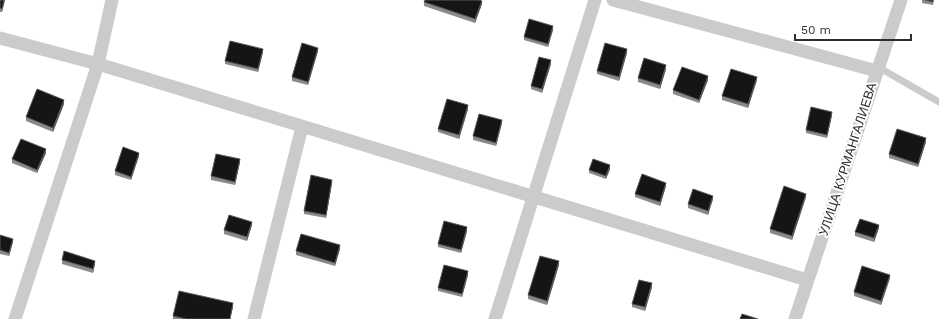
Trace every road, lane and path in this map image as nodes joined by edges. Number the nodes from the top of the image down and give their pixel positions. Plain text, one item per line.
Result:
1 (112, 0) edge
2 (595, 0) edge
3 (613, 0) edge
4 (901, 0) edge
5 (0, 38) edge
6 (98, 64) junction
7 (878, 69) junction
8 (939, 102) edge
9 (302, 127) junction
10 (534, 198) junction
11 (807, 280) junction
12 (15, 319) edge
13 (254, 319) edge
14 (495, 319) edge
15 (795, 319) edge

1 - 6 street
2 - 10 street
3 - 7 street
4 - 7 street, УЛИЦА КУРМАНГАЛИЕВА
5 - 6 street
6 - 9 street
6 - 12 street
7 - 8 lane
7 - 11 street, УЛИЦА КУРМАНГАЛИЕВА
9 - 10 street
9 - 13 street
10 - 11 street
10 - 14 street
11 - 15 street, УЛИЦА КУРМАНГАЛИЕВА

